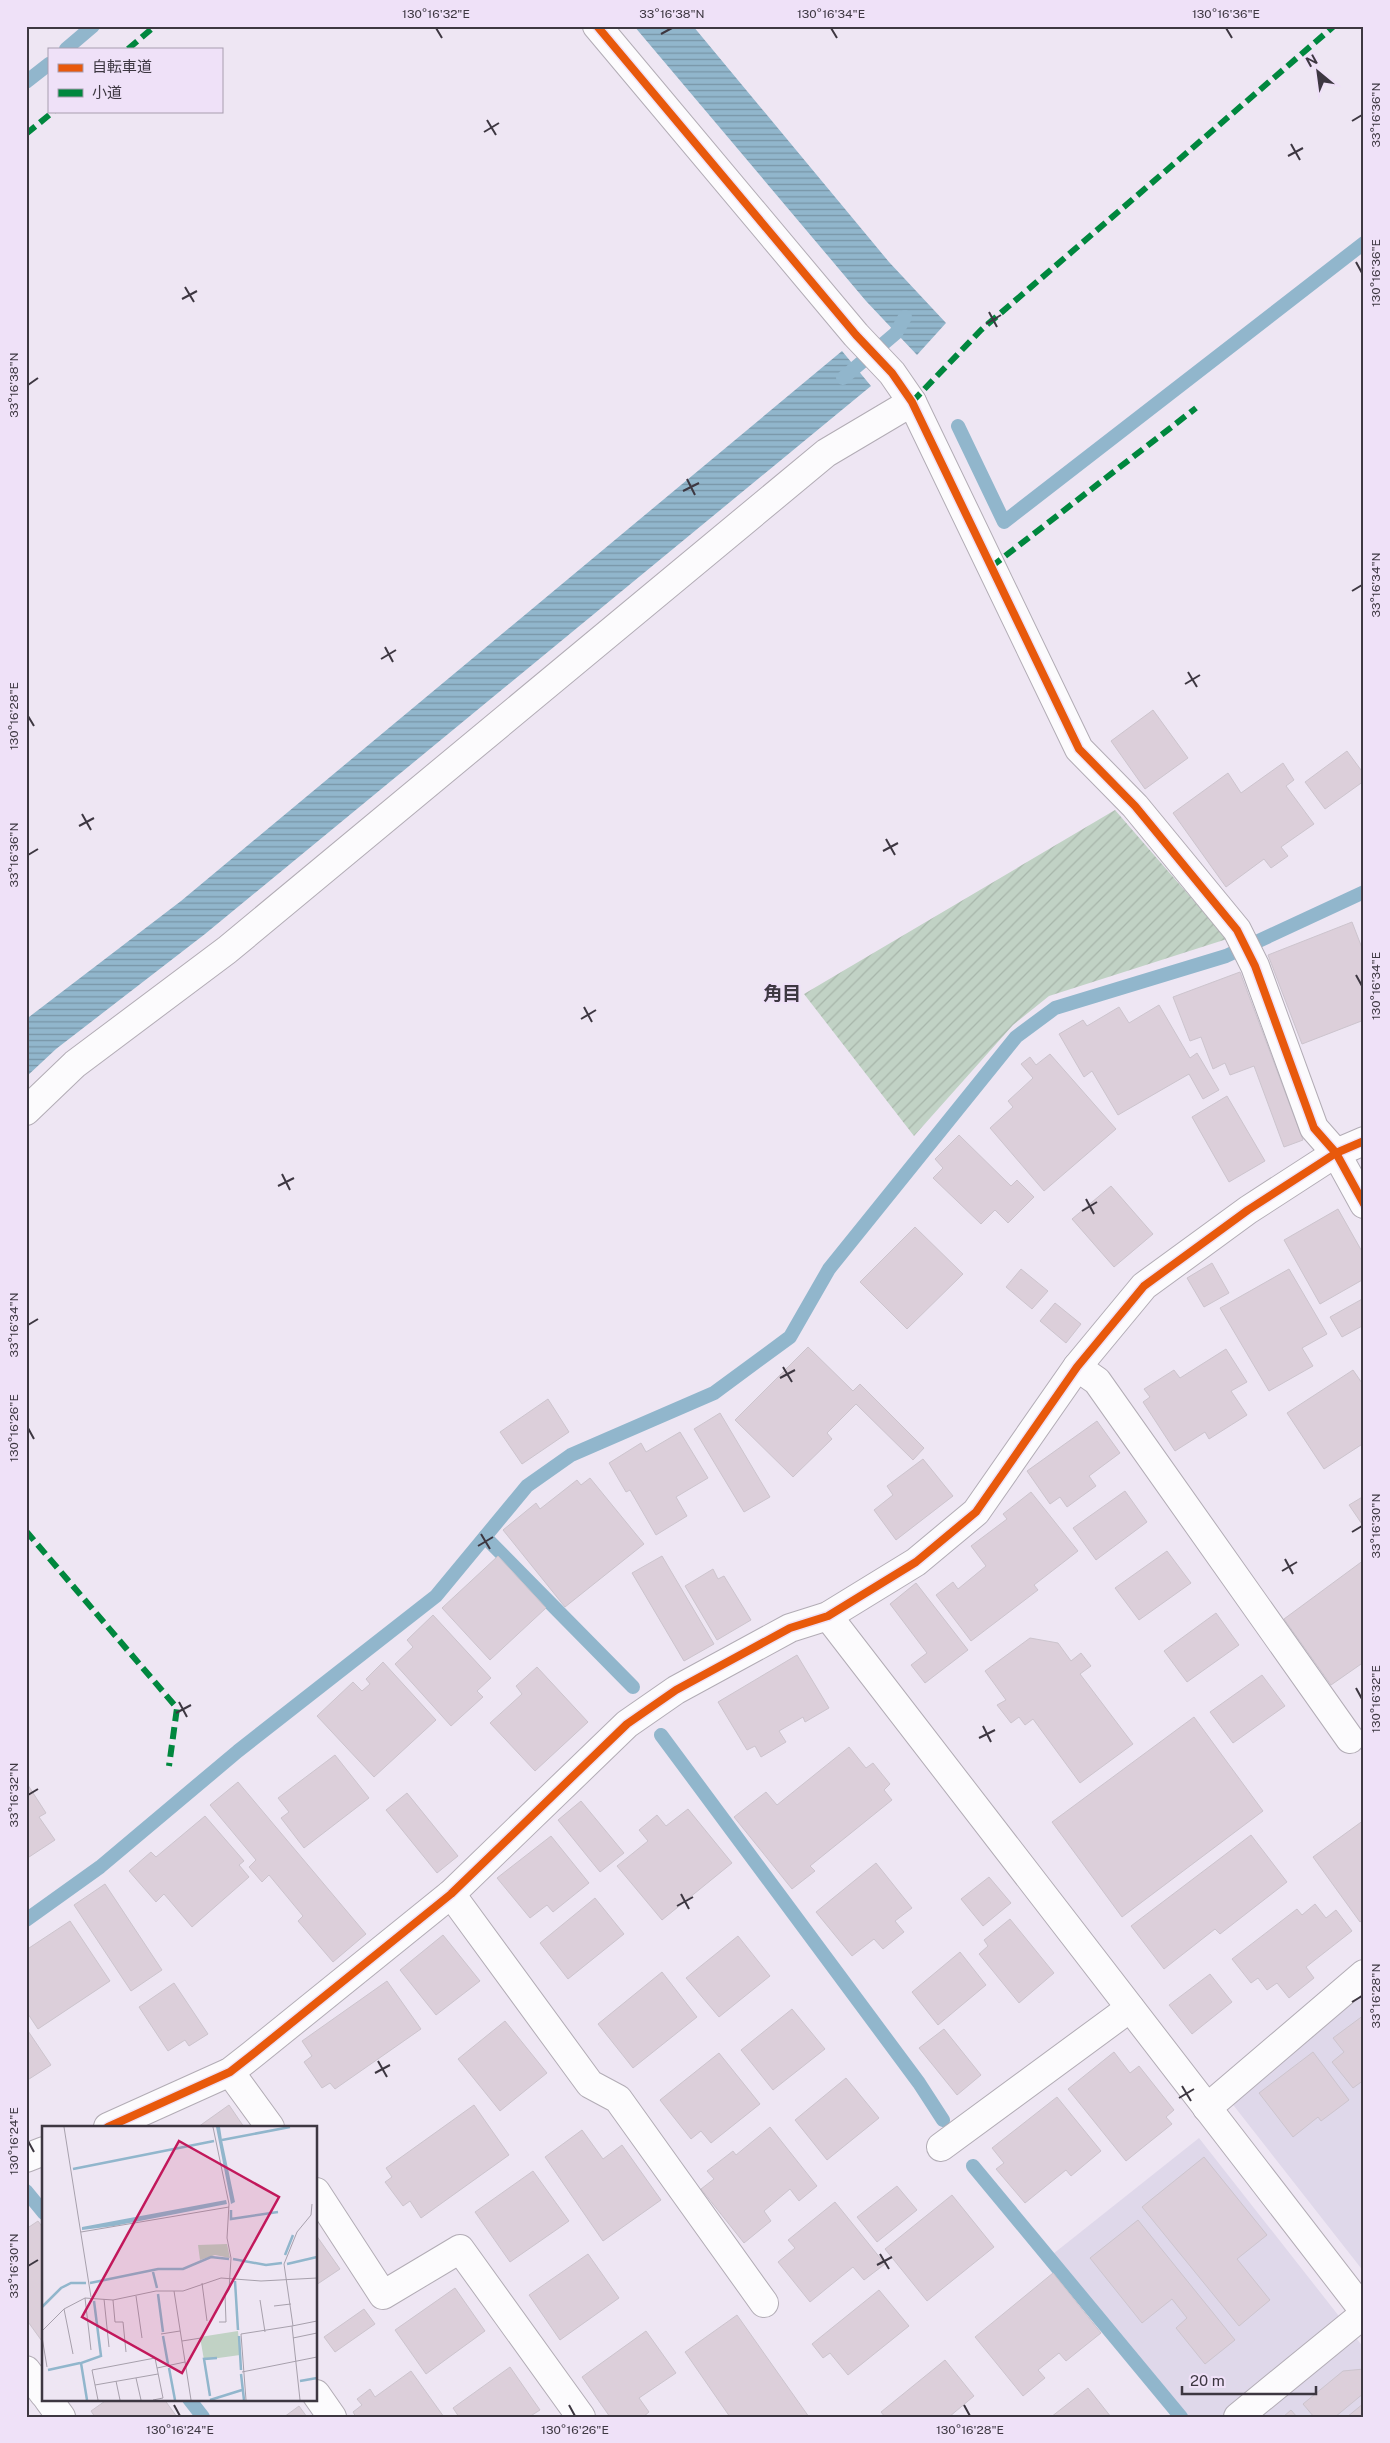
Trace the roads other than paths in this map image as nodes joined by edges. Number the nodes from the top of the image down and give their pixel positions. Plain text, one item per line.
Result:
1 (597, 26) edge
2 (912, 402) junction
3 (26, 1111) edge
4 (1364, 1141) edge
5 (1336, 1153) junction
6 (1364, 1204) edge
7 (1076, 1367) junction
8 (828, 1616) junction
9 (1350, 1739) dead end
10 (451, 1894) junction
11 (1364, 1974) edge
12 (1130, 2008) junction
13 (230, 2072) junction
14 (1207, 2108) junction
15 (121, 2125) edge
16 (269, 2126) edge
17 (942, 2147) dead end
18 (42, 2152) edge
19 (26, 2158) edge
20 (318, 2195) edge
21 (764, 2304) dead end
22 (1364, 2312) edge
23 (26, 2370) edge
24 (42, 2391) edge
25 (318, 2397) edge
26 (49, 2400) edge
27 (60, 2417) edge
28 (332, 2417) edge
29 (581, 2417) edge
30 (1238, 2417) edge

1 - 2 street
2 - 3 street
2 - 5 street
4 - 5 street
5 - 6 street
5 - 7 street
7 - 8 street
7 - 9 street
8 - 10 street
8 - 12 street
10 - 13 street
10 - 21 street
11 - 14 street
12 - 14 street
12 - 17 street
13 - 15 street
13 - 16 street
14 - 22 street
18 - 19 street
20 - 29 street
22 - 30 street
23 - 24 street
25 - 28 street
26 - 27 street

